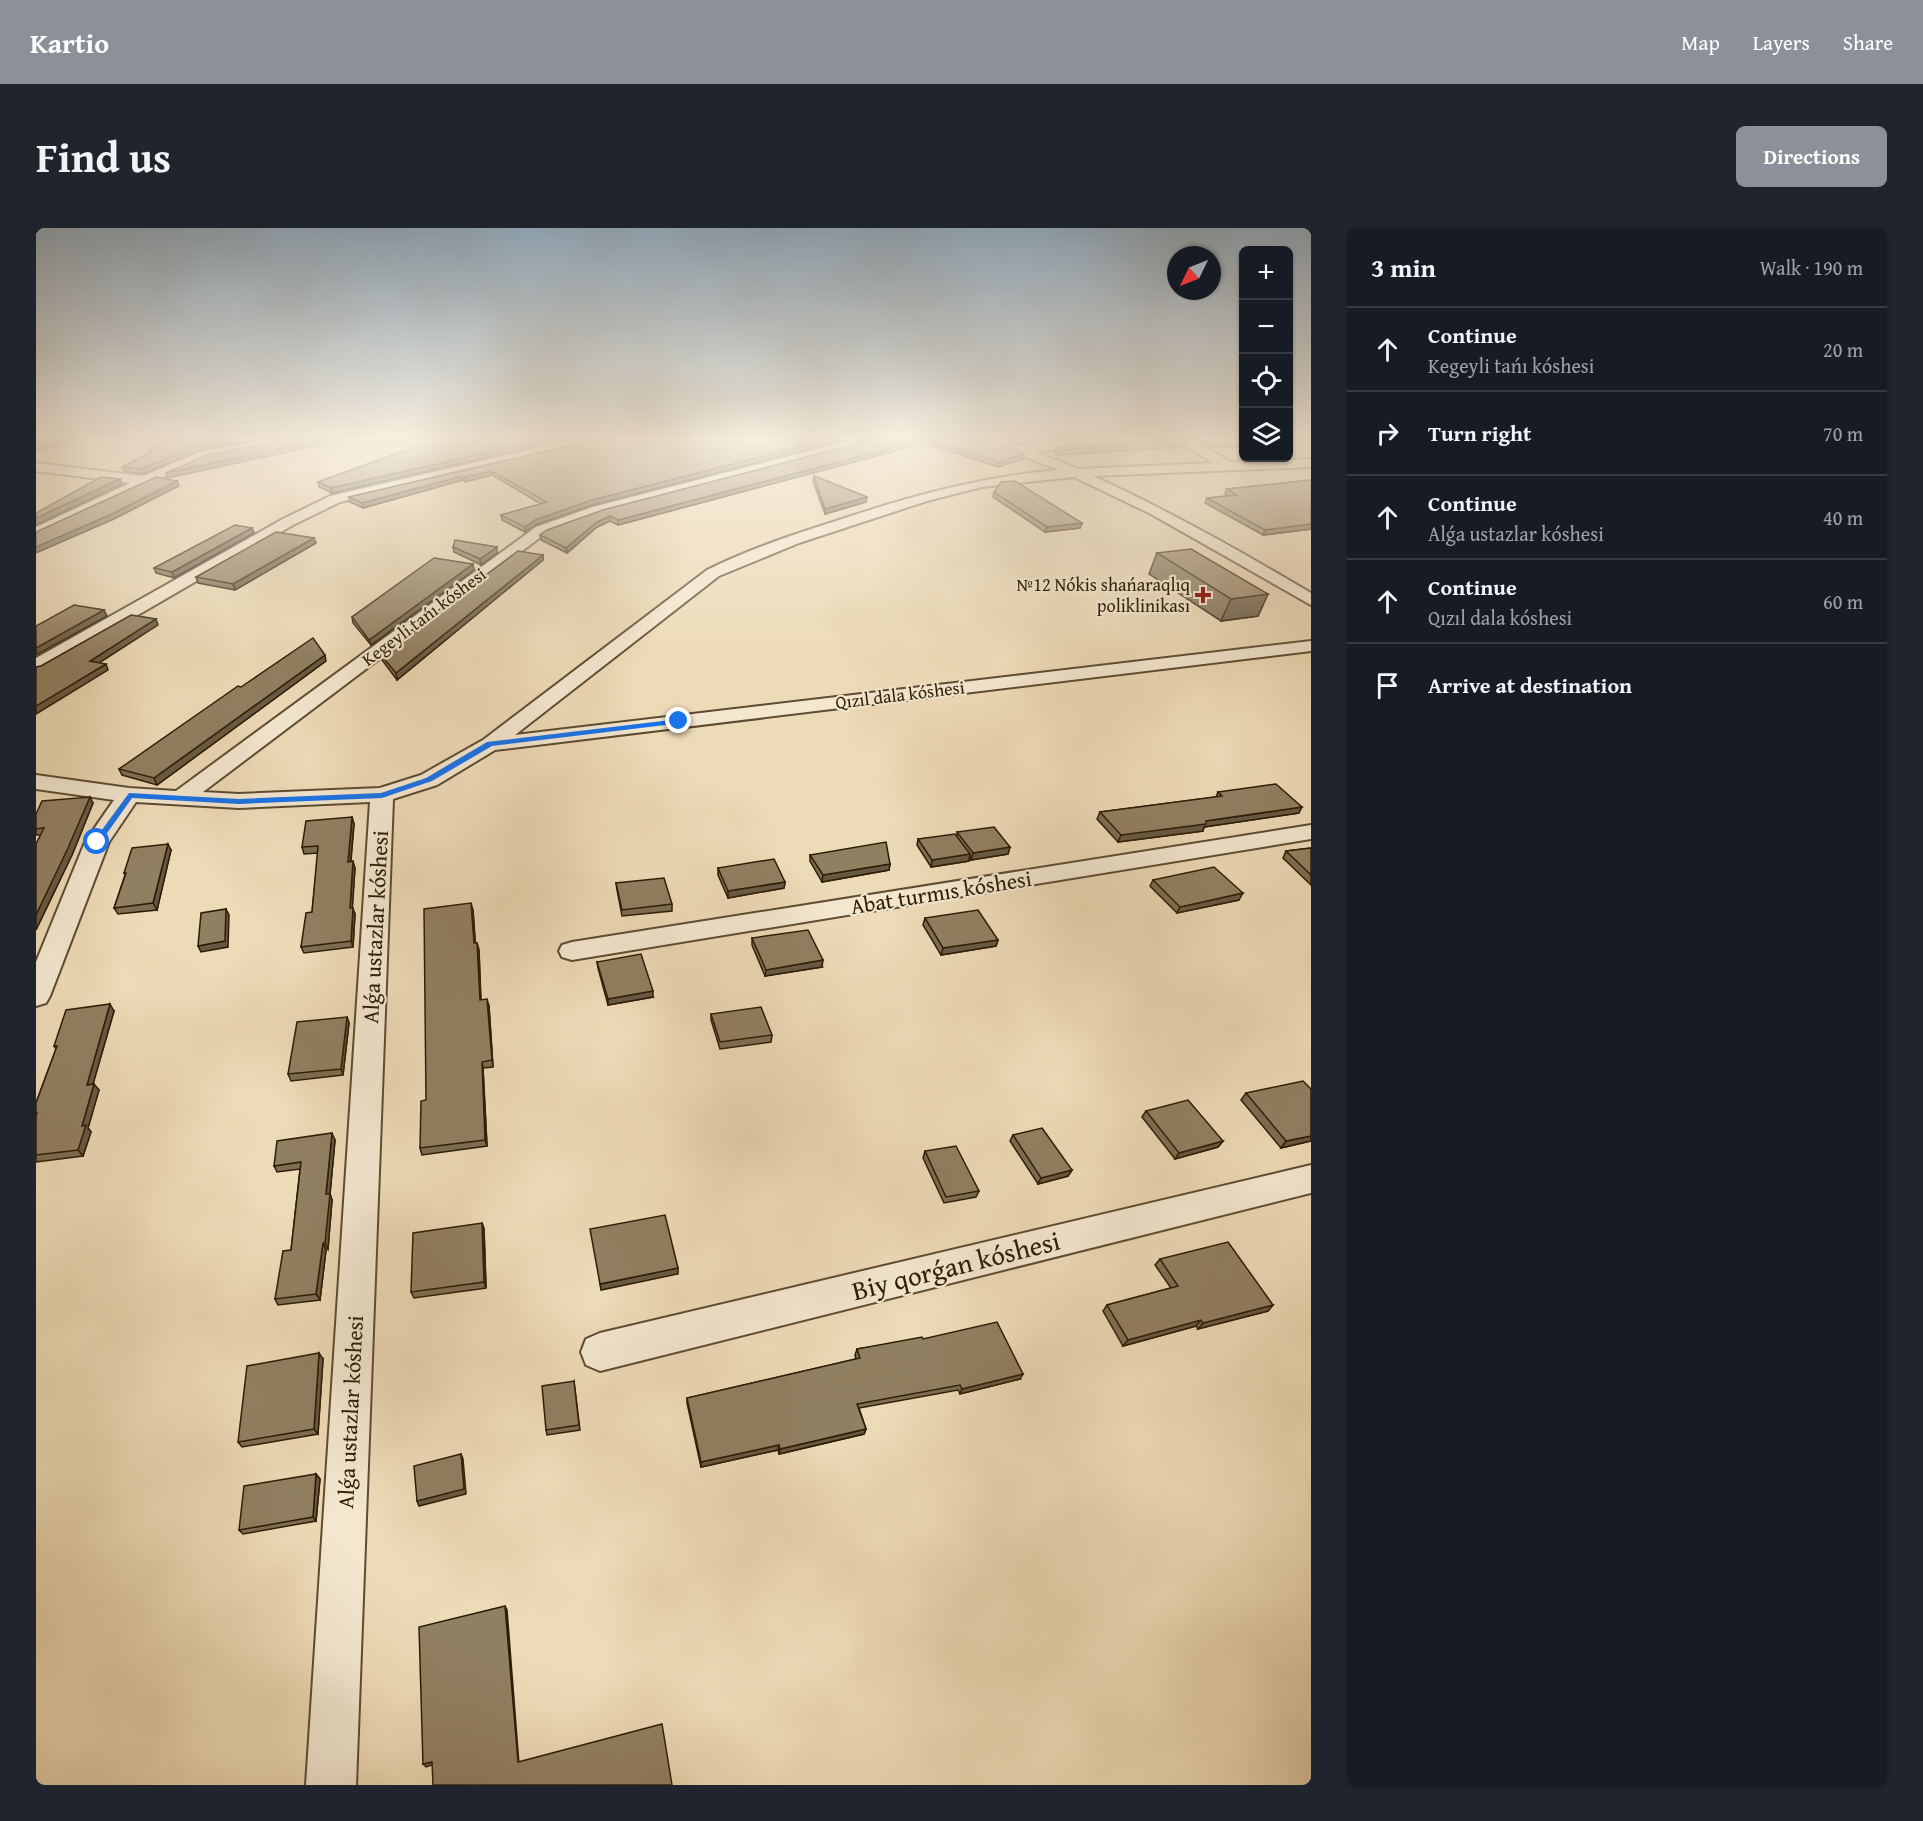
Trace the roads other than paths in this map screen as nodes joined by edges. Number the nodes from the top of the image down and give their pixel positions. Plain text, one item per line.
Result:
1 (77, 513) edge
2 (307, 513) edge
3 (590, 513) edge
4 (876, 513) edge
5 (1160, 513) edge
6 (36, 533) edge
7 (1311, 600) edge
8 (1311, 645) edge
9 (36, 666) edge
10 (490, 744) junction
11 (36, 782) edge
12 (129, 795) junction
13 (382, 795) junction
14 (181, 798) junction
15 (1311, 832) edge
16 (572, 951) dead end
17 (36, 996) edge
18 (1311, 1179) edge
19 (600, 1352) dead end
20 (331, 1785) edge

1 - 6 street
2 - 9 street
3 - 14 street, Kegeyli tańı kóshesi
4 - 10 street
5 - 7 street
8 - 10 street, Qızıl dala kóshesi
10 - 13 street
11 - 12 street
12 - 14 street
12 - 17 street
13 - 14 street
13 - 20 street, Alǵa ustazlar kóshesi
15 - 16 street, Abat turmıs kóshesi
18 - 19 street, Biy qorǵan kóshesi

